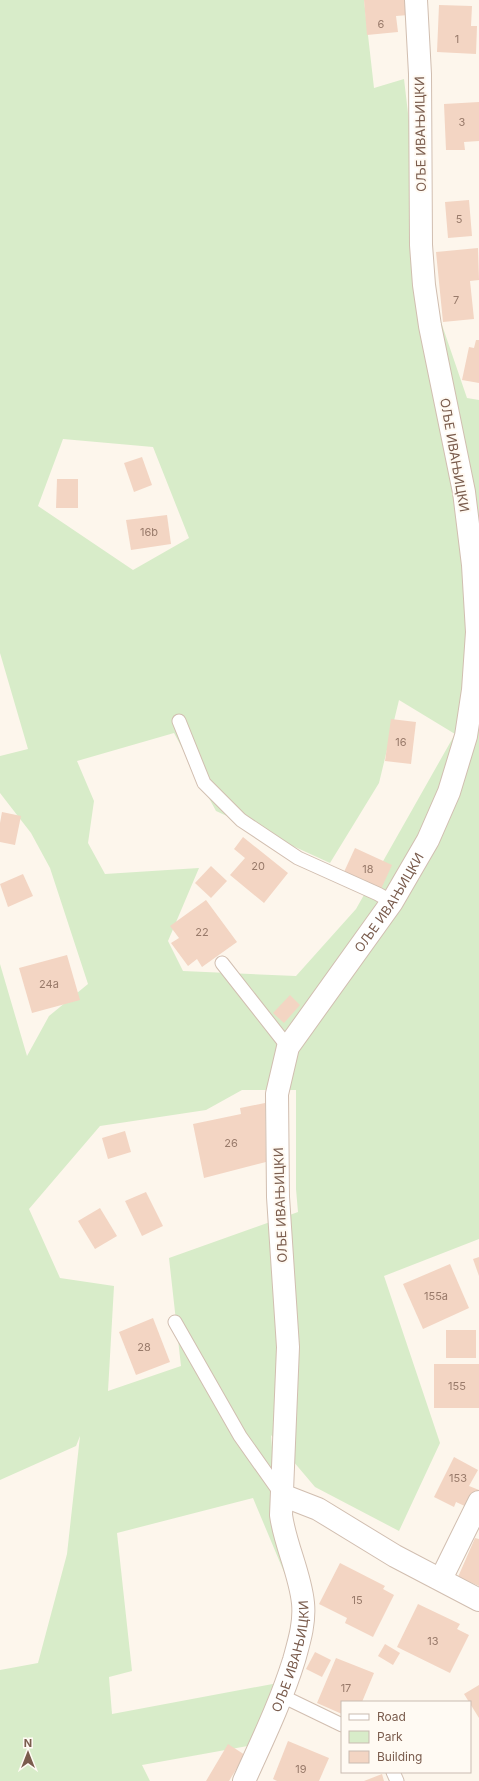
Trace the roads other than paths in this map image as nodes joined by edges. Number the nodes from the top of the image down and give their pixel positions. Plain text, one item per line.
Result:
1 (416, 0) edge
2 (179, 721) dead end
3 (392, 902) junction
4 (222, 963) dead end
5 (288, 1047) junction
6 (175, 1322) dead end
7 (282, 1495) junction
8 (479, 1502) edge
9 (441, 1579) junction
10 (479, 1600) edge
11 (282, 1696) junction
12 (341, 1725) edge
13 (244, 1781) edge

1 - 3 street, ОЉЕ ИВАЊИЦКИ
2 - 3 lane
3 - 5 street, ОЉЕ ИВАЊИЦКИ
4 - 5 lane
5 - 7 street, ОЉЕ ИВАЊИЦКИ
6 - 7 lane
7 - 9 street
7 - 11 street, ОЉЕ ИВАЊИЦКИ
8 - 9 street
9 - 10 street
11 - 12 lane
11 - 13 street, ОЉЕ ИВАЊИЦКИ

